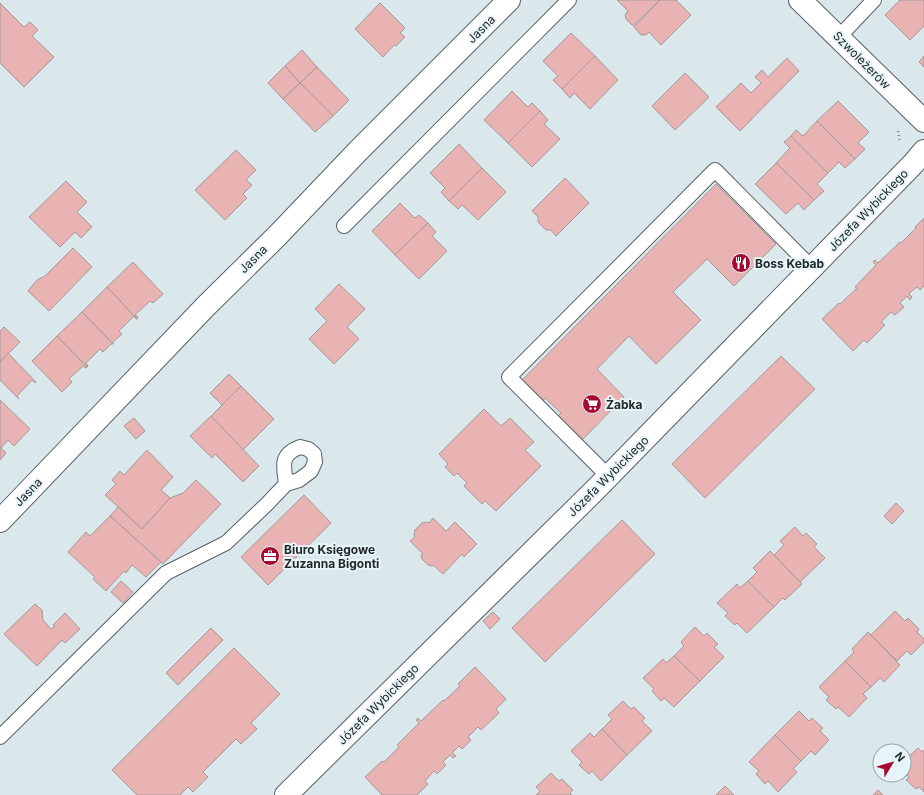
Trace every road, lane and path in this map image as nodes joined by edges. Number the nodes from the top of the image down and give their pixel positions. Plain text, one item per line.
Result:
1 (509, 0) edge
2 (569, 0) edge
3 (800, 0) edge
4 (874, 0) edge
5 (839, 37) junction
6 (924, 121) edge
7 (924, 151) edge
8 (344, 226) dead end
9 (812, 268) junction
10 (608, 476) junction
11 (286, 484) dead end
12 (0, 521) edge
13 (0, 737) edge
14 (286, 795) edge

1 - 12 street, Jasna
2 - 8 lane
3 - 5 street, Szwoleżerów
4 - 5 lane
5 - 6 street, Szwoleżerów
7 - 9 street, Józefa Wybickiego
9 - 10 street, Józefa Wybickiego
9 - 10 lane
10 - 14 street, Józefa Wybickiego
11 - 13 lane

